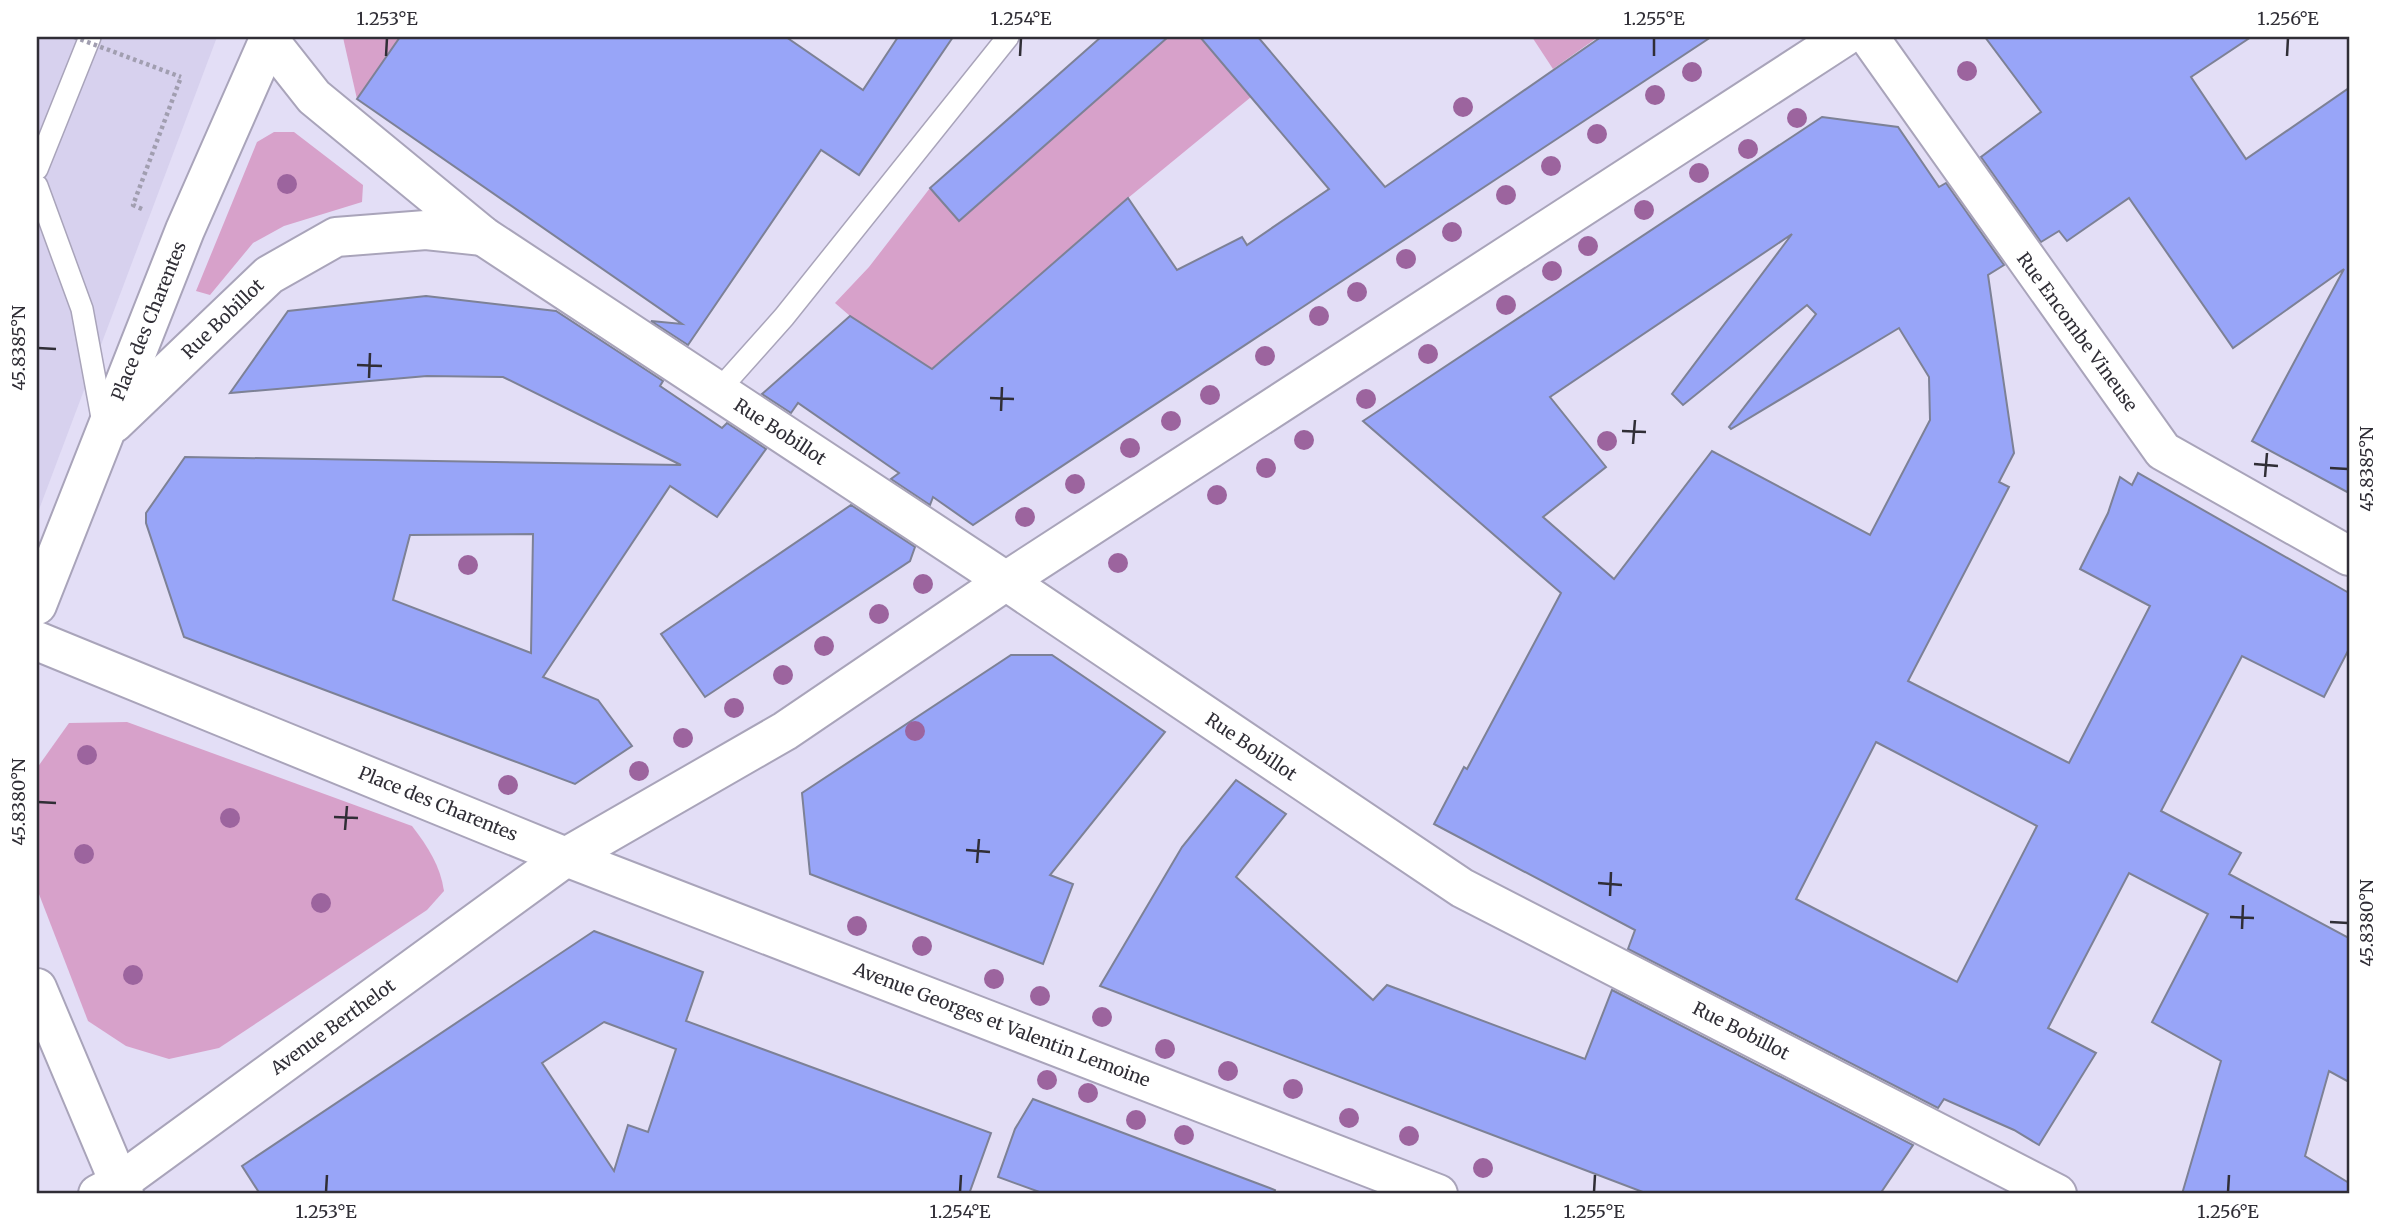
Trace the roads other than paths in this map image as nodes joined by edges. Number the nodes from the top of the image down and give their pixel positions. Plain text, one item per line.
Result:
1 (90, 37) edge
2 (1008, 37) edge
3 (1869, 37) edge
4 (270, 38) edge
5 (1831, 40) edge
6 (37, 169) edge
7 (37, 186) edge
8 (483, 236) junction
9 (718, 391) junction
10 (105, 432) junction
11 (2349, 556) edge
12 (1006, 581) junction
13 (37, 605) edge
14 (37, 641) edge
15 (566, 856) junction
16 (37, 988) edge
17 (114, 1191) edge
18 (1437, 1194) edge
19 (2057, 1194) edge

1 - 6 lane
2 - 9 lane
3 - 11 street, Rue Encombe Vineuse
4 - 8 street, Rue Bobillot
4 - 10 street, Place des Charentes
5 - 12 street, Avenue Berthelot
7 - 10 lane
8 - 9 street, Rue Bobillot
8 - 10 street, Rue Bobillot
9 - 12 street, Rue Bobillot
10 - 13 street, Place des Charentes
12 - 15 street, Avenue Berthelot
12 - 19 street, Rue Bobillot
14 - 15 street, Place des Charentes
15 - 17 street, Avenue Berthelot
15 - 18 street, Avenue Georges et Valentin Lemoine
16 - 17 street

